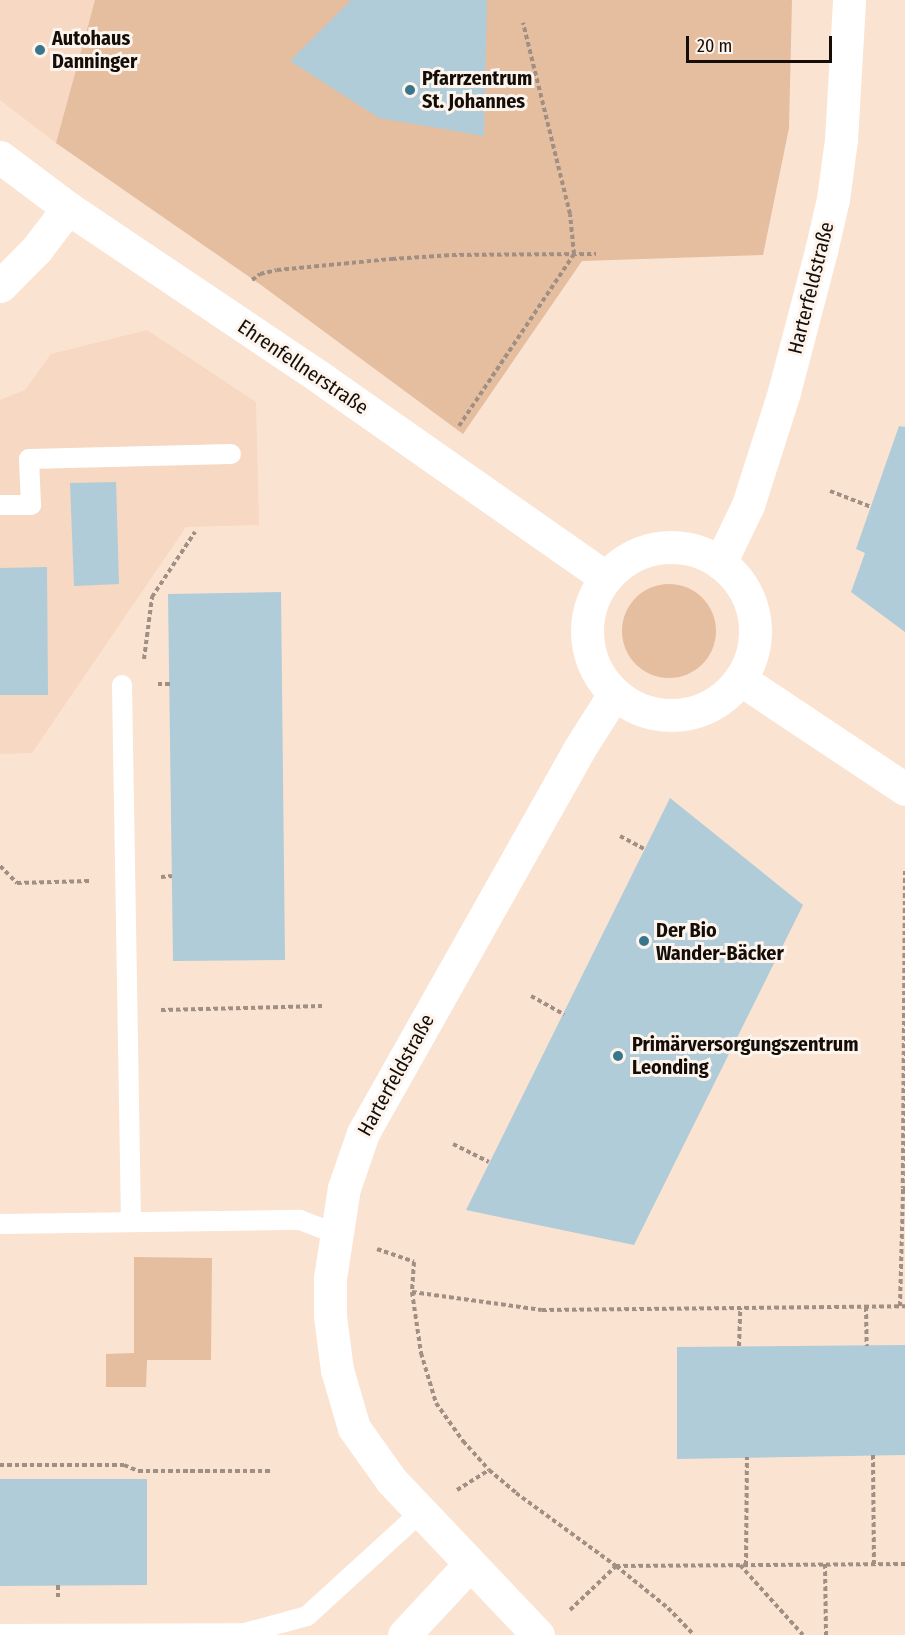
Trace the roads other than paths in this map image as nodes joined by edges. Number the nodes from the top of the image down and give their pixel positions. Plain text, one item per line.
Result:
1 (849, 0) edge
2 (0, 158) edge
3 (68, 208) junction
4 (0, 286) edge
5 (231, 454) dead end
6 (0, 506) edge
7 (720, 563) junction
8 (606, 578) junction
9 (740, 679) junction
10 (122, 685) dead end
11 (614, 694) junction
12 (905, 789) edge
13 (131, 1221) junction
14 (0, 1224) edge
15 (337, 1234) junction
16 (421, 1512) junction
17 (470, 1564) junction
18 (0, 1634) edge
19 (404, 1635) edge
20 (538, 1635) edge

1 - 7 street, Harterfeldstraße
2 - 3 street, Ehrenfellnerstraße
3 - 4 street
3 - 8 street, Ehrenfellnerstraße
5 - 6 lane
7 - 8 street
7 - 9 street
8 - 11 street
9 - 11 street
9 - 12 street
10 - 13 lane
11 - 15 street, Harterfeldstraße
13 - 14 lane
13 - 15 lane
15 - 16 street, Harterfeldstraße
16 - 17 street, Harterfeldstraße
16 - 18 lane
17 - 19 street
17 - 20 street, Harterfeldstraße

